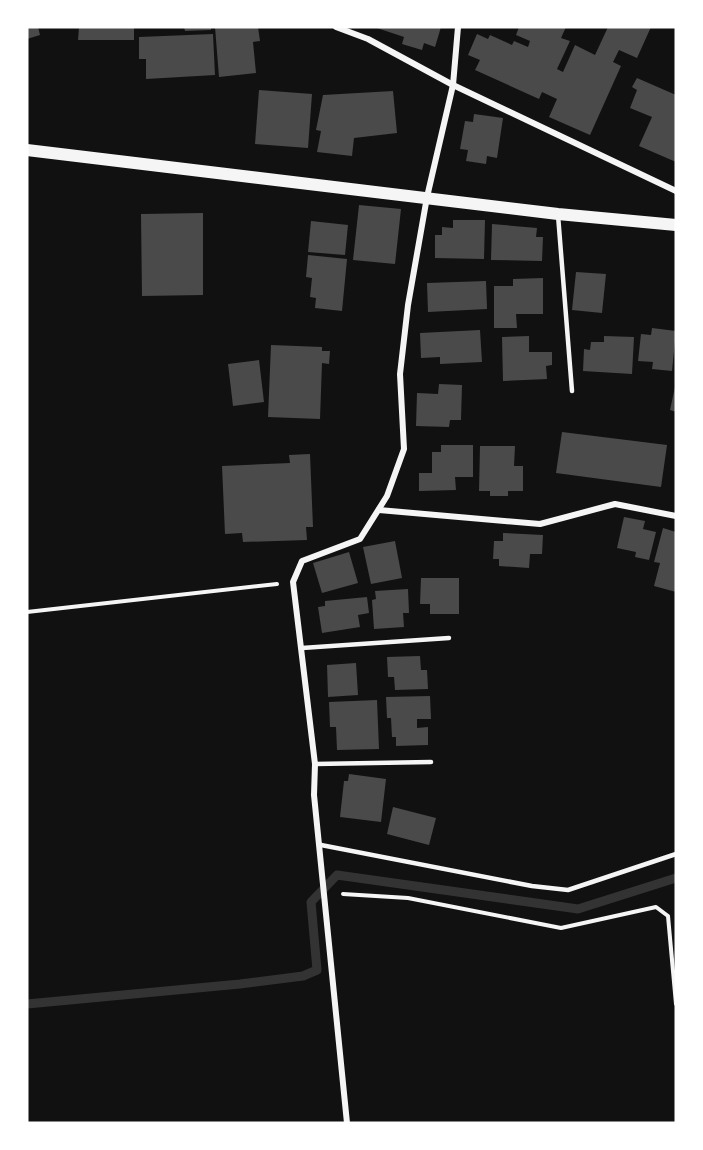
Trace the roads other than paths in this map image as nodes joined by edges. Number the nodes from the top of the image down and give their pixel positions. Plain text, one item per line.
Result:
1 (336, 27) edge
2 (458, 27) edge
3 (453, 85) junction
4 (27, 150) edge
5 (676, 191) edge
6 (427, 197) junction
7 (558, 214) junction
8 (676, 225) edge
9 (572, 391) dead end
10 (379, 510) junction
11 (676, 516) edge
12 (449, 638) dead end
13 (302, 648) junction
14 (430, 762) dead end
15 (315, 764) junction
16 (321, 845) junction
17 (676, 854) edge
18 (347, 1123) edge

1 - 3 street
2 - 3 street
3 - 5 street
3 - 6 street
4 - 6 main road
6 - 7 main road
6 - 10 street
7 - 8 main road
7 - 9 lane
10 - 11 street
10 - 13 street
12 - 13 lane
13 - 15 street
14 - 15 lane
15 - 16 street
16 - 17 lane
16 - 18 street

